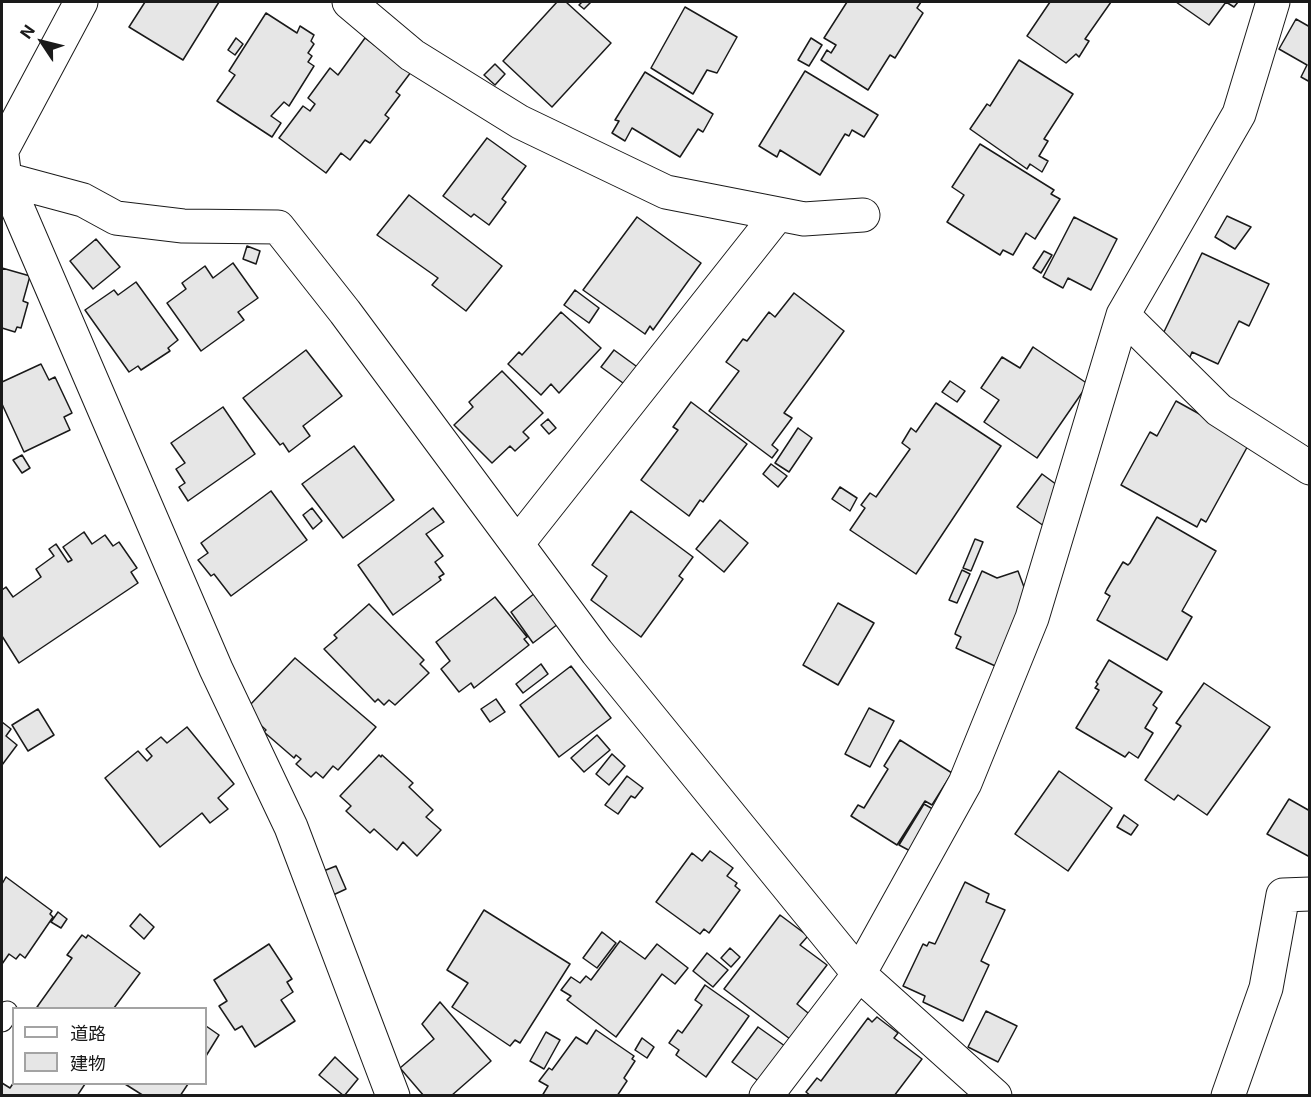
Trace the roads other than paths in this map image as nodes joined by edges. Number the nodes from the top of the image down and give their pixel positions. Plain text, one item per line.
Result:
1 (81, 2) edge
2 (349, 2) edge
3 (1273, 2) edge
4 (3, 161) edge
5 (778, 214) junction
6 (863, 215) dead end
7 (1123, 315) junction
8 (1310, 468) edge
9 (517, 544) junction
10 (1310, 894) edge
11 (859, 974) junction
12 (393, 1095) edge
13 (766, 1095) edge
14 (995, 1095) edge
15 (1228, 1095) edge

1 - 4 street
2 - 5 street
3 - 7 street
4 - 9 street
4 - 12 street
5 - 6 street
5 - 9 street
7 - 8 street
7 - 11 street
9 - 11 street
10 - 15 street
11 - 13 street
11 - 14 street

